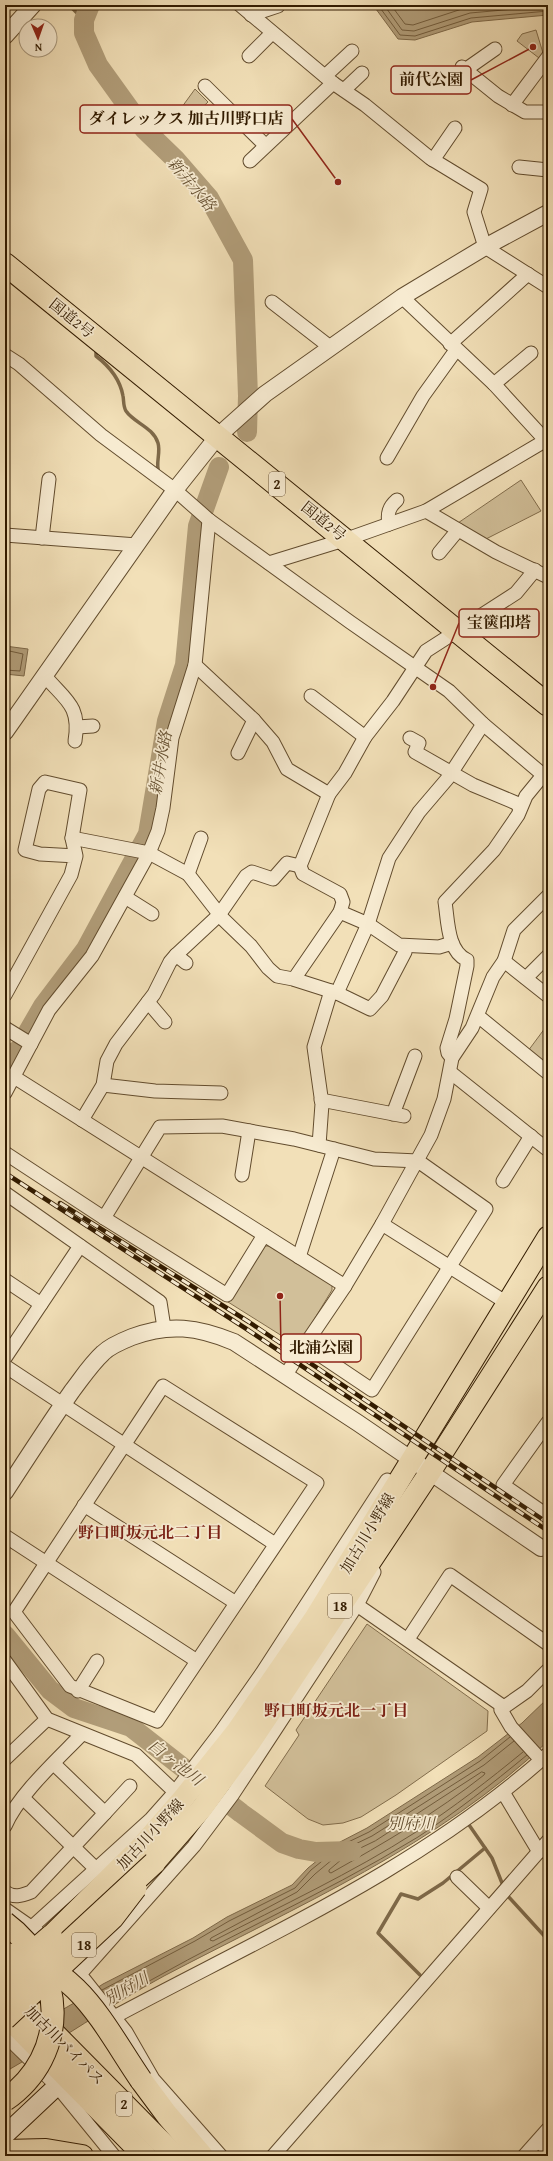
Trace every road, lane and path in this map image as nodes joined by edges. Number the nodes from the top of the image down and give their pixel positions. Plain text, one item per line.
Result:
1 (33, 5) edge
2 (240, 5) edge
3 (278, 6) edge
4 (251, 15) junction
5 (272, 32) junction
6 (5, 36) edge
7 (494, 49) dead end
8 (352, 51) dead end
9 (249, 56) dead end
10 (548, 57) edge
11 (362, 73) dead end
12 (334, 83) junction
13 (205, 86) dead end
14 (512, 105) junction
15 (548, 112) edge
16 (454, 128) dead end
17 (266, 145) junction
18 (433, 160) junction
19 (250, 161) dead end
20 (519, 167) dead end
21 (548, 172) edge
22 (548, 214) edge
23 (484, 247) junction
24 (5, 264) edge
25 (528, 274) junction
26 (548, 287) edge
27 (402, 297) junction
28 (272, 302) dead end
29 (330, 347) junction
30 (453, 347) junction
31 (531, 353) dead end
32 (5, 356) edge
33 (494, 384) junction
34 (218, 436) junction
35 (547, 441) edge
36 (389, 449) dead end
37 (49, 480) dead end
38 (175, 490) junction
39 (397, 500) dead end
40 (426, 511) junction
41 (209, 520) junction
42 (389, 524) junction
43 (458, 530) junction
44 (5, 535) edge
45 (42, 538) junction
46 (347, 539) junction
47 (137, 545) junction
48 (439, 553) dead end
49 (269, 563) junction
50 (535, 570) junction
51 (548, 577) edge
52 (458, 631) junction
53 (195, 665) junction
54 (416, 668) junction
55 (44, 675) junction
56 (310, 696) dead end
57 (548, 705) edge
58 (254, 720) junction
59 (483, 724) junction
60 (93, 726) dead end
61 (78, 727) junction
62 (5, 732) edge
63 (366, 737) junction
64 (410, 738) dead end
65 (75, 741) dead end
66 (238, 753) dead end
67 (451, 773) junction
68 (546, 776) edge
69 (329, 794) junction
70 (520, 808) junction
71 (72, 838) junction
72 (201, 838) dead end
73 (149, 853) junction
74 (76, 856) junction
75 (300, 866) junction
76 (188, 874) junction
77 (548, 896) edge
78 (125, 897) junction
79 (340, 912) junction
80 (152, 914) dead end
81 (219, 915) junction
82 (368, 924) junction
83 (452, 943) junction
84 (405, 947) junction
85 (548, 956) edge
86 (504, 961) junction
87 (526, 978) junction
88 (294, 979) junction
89 (334, 992) junction
90 (5, 995) edge
91 (548, 996) edge
92 (148, 1002) junction
93 (478, 1016) junction
94 (165, 1022) dead end
95 (5, 1028) edge
96 (30, 1044) junction
97 (415, 1056) dead end
98 (452, 1058) junction
99 (450, 1072) junction
100 (548, 1073) edge
101 (14, 1077) junction
102 (103, 1085) junction
103 (5, 1093) edge
104 (221, 1093) dead end
105 (321, 1100) junction
106 (82, 1120) junction
107 (249, 1131) junction
108 (531, 1136) junction
109 (319, 1145) junction
110 (334, 1149) junction
111 (548, 1150) edge
112 (5, 1153) edge
113 (140, 1157) junction
114 (418, 1161) junction
115 (242, 1175) dead end
116 (502, 1180) dead end
117 (5, 1193) edge
118 (104, 1218) junction
119 (382, 1224) junction
120 (264, 1235) junction
121 (548, 1237) edge
122 (80, 1246) junction
123 (299, 1257) junction
124 (449, 1266) junction
125 (5, 1280) edge
126 (345, 1286) junction
127 (548, 1287) edge
128 (507, 1303) junction
129 (41, 1304) junction
130 (164, 1328) junction
131 (305, 1345) junction
132 (5, 1358) edge
133 (5, 1366) edge
134 (286, 1376) junction
135 (63, 1403) junction
136 (548, 1422) edge
137 (124, 1444) junction
138 (412, 1460) junction
139 (430, 1472) junction
140 (5, 1492) edge
141 (410, 1502) junction
142 (84, 1505) junction
143 (548, 1516) edge
144 (5, 1536) edge
145 (275, 1544) junction
146 (546, 1549) edge
147 (45, 1564) junction
148 (236, 1603) junction
149 (357, 1605) junction
150 (408, 1639) junction
151 (548, 1644) edge
152 (97, 1660) dead end
153 (5, 1661) edge
154 (198, 1661) junction
155 (548, 1670) edge
156 (78, 1691) junction
157 (504, 1707) junction
158 (47, 1719) junction
159 (82, 1734) junction
160 (244, 1736) junction
161 (6, 1754) edge
162 (545, 1757) edge
163 (54, 1764) junction
164 (130, 1786) dead end
165 (178, 1787) junction
166 (503, 1792) junction
167 (23, 1798) junction
168 (105, 1813) junction
169 (5, 1826) edge
170 (548, 1841) edge
171 (73, 1847) junction
172 (539, 1852) junction
173 (154, 1863) junction
174 (96, 1869) junction
175 (457, 1877) dead end
176 (5, 1892) edge
177 (490, 1908) junction
178 (5, 1909) edge
179 (5, 1923) edge
180 (41, 1932) junction
181 (5, 1954) edge
182 (5, 1968) edge
183 (5, 1976) edge
184 (84, 1977) junction
185 (5, 1985) edge
186 (5, 2002) edge
187 (114, 2017) junction
188 (7, 2023) edge
189 (42, 2062) junction
190 (57, 2086) junction
191 (5, 2100) edge
192 (548, 2129) edge
193 (5, 2135) edge
194 (538, 2140) junction
195 (548, 2150) edge
196 (5, 2151) edge
197 (82, 2156) edge
198 (114, 2156) edge
199 (145, 2156) edge
200 (175, 2156) edge
201 (202, 2156) edge
202 (221, 2156) edge
203 (273, 2156) edge
204 (524, 2156) edge

1 - 6 street
2 - 4 street
3 - 4 street
4 - 5 street
5 - 9 street
5 - 12 street
7 - 14 street
8 - 12 street
10 - 14 street
11 - 12 street
12 - 17 street
12 - 18 street
13 - 17 street
14 - 15 street
16 - 18 street
17 - 19 street
18 - 23 street
20 - 21 street
22 - 23 street
23 - 25 street
23 - 27 street
24 - 34 highway, 国道2号 / 2
25 - 26 street
25 - 30 street
27 - 29 street
27 - 30 street
28 - 29 street
29 - 34 street
30 - 33 street
30 - 36 street
31 - 33 street
32 - 38 street
33 - 35 street
34 - 38 street
34 - 46 highway, 国道2号 / 2
35 - 40 street
37 - 45 street
38 - 41 street
38 - 47 street
39 - 42 street
40 - 42 street
40 - 43 street
41 - 49 street
41 - 53 street
42 - 46 street
43 - 48 street
43 - 50 street
44 - 45 street
45 - 47 street
46 - 49 street
46 - 52 highway, 国道2号 / 2
47 - 55 street
49 - 54 street
50 - 51 street
50 - 52 street
52 - 54 street
52 - 57 highway, 国道2号 / 2
53 - 58 street
53 - 73 street
54 - 59 street
54 - 63 street
55 - 61 street
55 - 62 street
56 - 63 street
58 - 66 street
58 - 69 street
59 - 67 street
59 - 68 street
60 - 61 street
61 - 65 street
63 - 69 street
64 - 67 street
67 - 70 street
67 - 82 street
68 - 70 street
69 - 75 street
70 - 83 street
71 - 73 street
71 - 74 street
71 - 74 street
72 - 76 street
73 - 76 street
73 - 78 street
74 - 90 street
75 - 79 street
75 - 81 street
76 - 81 street
77 - 86 street
78 - 80 street
78 - 96 street
79 - 82 street
79 - 88 street
81 - 88 street
81 - 92 street
82 - 84 street
82 - 89 street
83 - 84 street
83 - 98 street
84 - 89 street
85 - 87 street
86 - 87 street
86 - 93 street
87 - 91 street
88 - 89 street
89 - 105 street
92 - 94 street
92 - 102 street
93 - 98 street
93 - 100 street
95 - 96 street
96 - 101 street
97 - 105 street
98 - 99 street
99 - 108 street
99 - 114 street
101 - 103 street
101 - 106 street
102 - 104 street
102 - 106 street
105 - 109 street
106 - 113 street
107 - 109 street
107 - 113 street
107 - 115 street
108 - 111 street
108 - 116 street
109 - 110 street
110 - 114 street
110 - 123 street
112 - 118 street
113 - 118 street
113 - 120 street
114 - 119 street
114 - 124 street
117 - 122 street
118 - 120 street
119 - 124 street
119 - 126 street
120 - 123 street
121 - 128 main road, 加古川小野線 / 18
122 - 129 street
122 - 130 street
123 - 126 street
124 - 128 street
124 - 131 street
125 - 129 street
126 - 131 street
127 - 139 main road, 加古川小野線 / 18
128 - 138 main road, 加古川小野線 / 18
129 - 132 street
130 - 134 street
130 - 135 street
131 - 134 street
133 - 135 street
134 - 138 street
135 - 137 street
135 - 140 street
136 - 143 street
137 - 142 street
137 - 145 street
137 - 145 street
138 - 139 street
138 - 160 main road, 加古川小野線 / 18
138 - 165 street
139 - 141 main road, 加古川小野線 / 18
139 - 146 street
141 - 149 street
141 - 160 main road, 加古川小野線 / 18
142 - 147 street
142 - 148 street
144 - 147 street
145 - 148 street
147 - 154 street
147 - 156 street
148 - 154 street
149 - 150 street
149 - 184 street
150 - 151 street
150 - 157 street
152 - 156 street
153 - 158 street
154 - 156 street
155 - 157 street
157 - 162 street
158 - 159 street
158 - 161 street
159 - 163 street
159 - 165 street
160 - 173 main road, 加古川小野線 / 18
160 - 180 main road, 加古川小野線 / 18
162 - 166 street
163 - 167 street
163 - 168 street
164 - 168 street
165 - 174 street
166 - 172 street
166 - 187 street
167 - 169 street
167 - 171 street
168 - 171 street
170 - 172 street
171 - 174 street
171 - 176 street
172 - 177 street
173 - 186 highway, 18, bridge
173 - 188 main road, 18, bridge
174 - 180 street
175 - 177 street
177 - 203 street
178 - 180 street
179 - 191 highway, bridge
180 - 182 main road, 18, bridge
180 - 183 highway, 18, bridge
180 - 184 street
181 - 201 highway, bridge
184 - 187 street
185 - 200 highway, 加古川バイパス / 2
187 - 202 street
188 - 189 highway, 加古川バイパス / 2
189 - 190 street
189 - 199 highway, 加古川バイパス / 2
190 - 193 main road
190 - 198 street
192 - 194 street
194 - 195 street
194 - 204 street
196 - 197 highway

